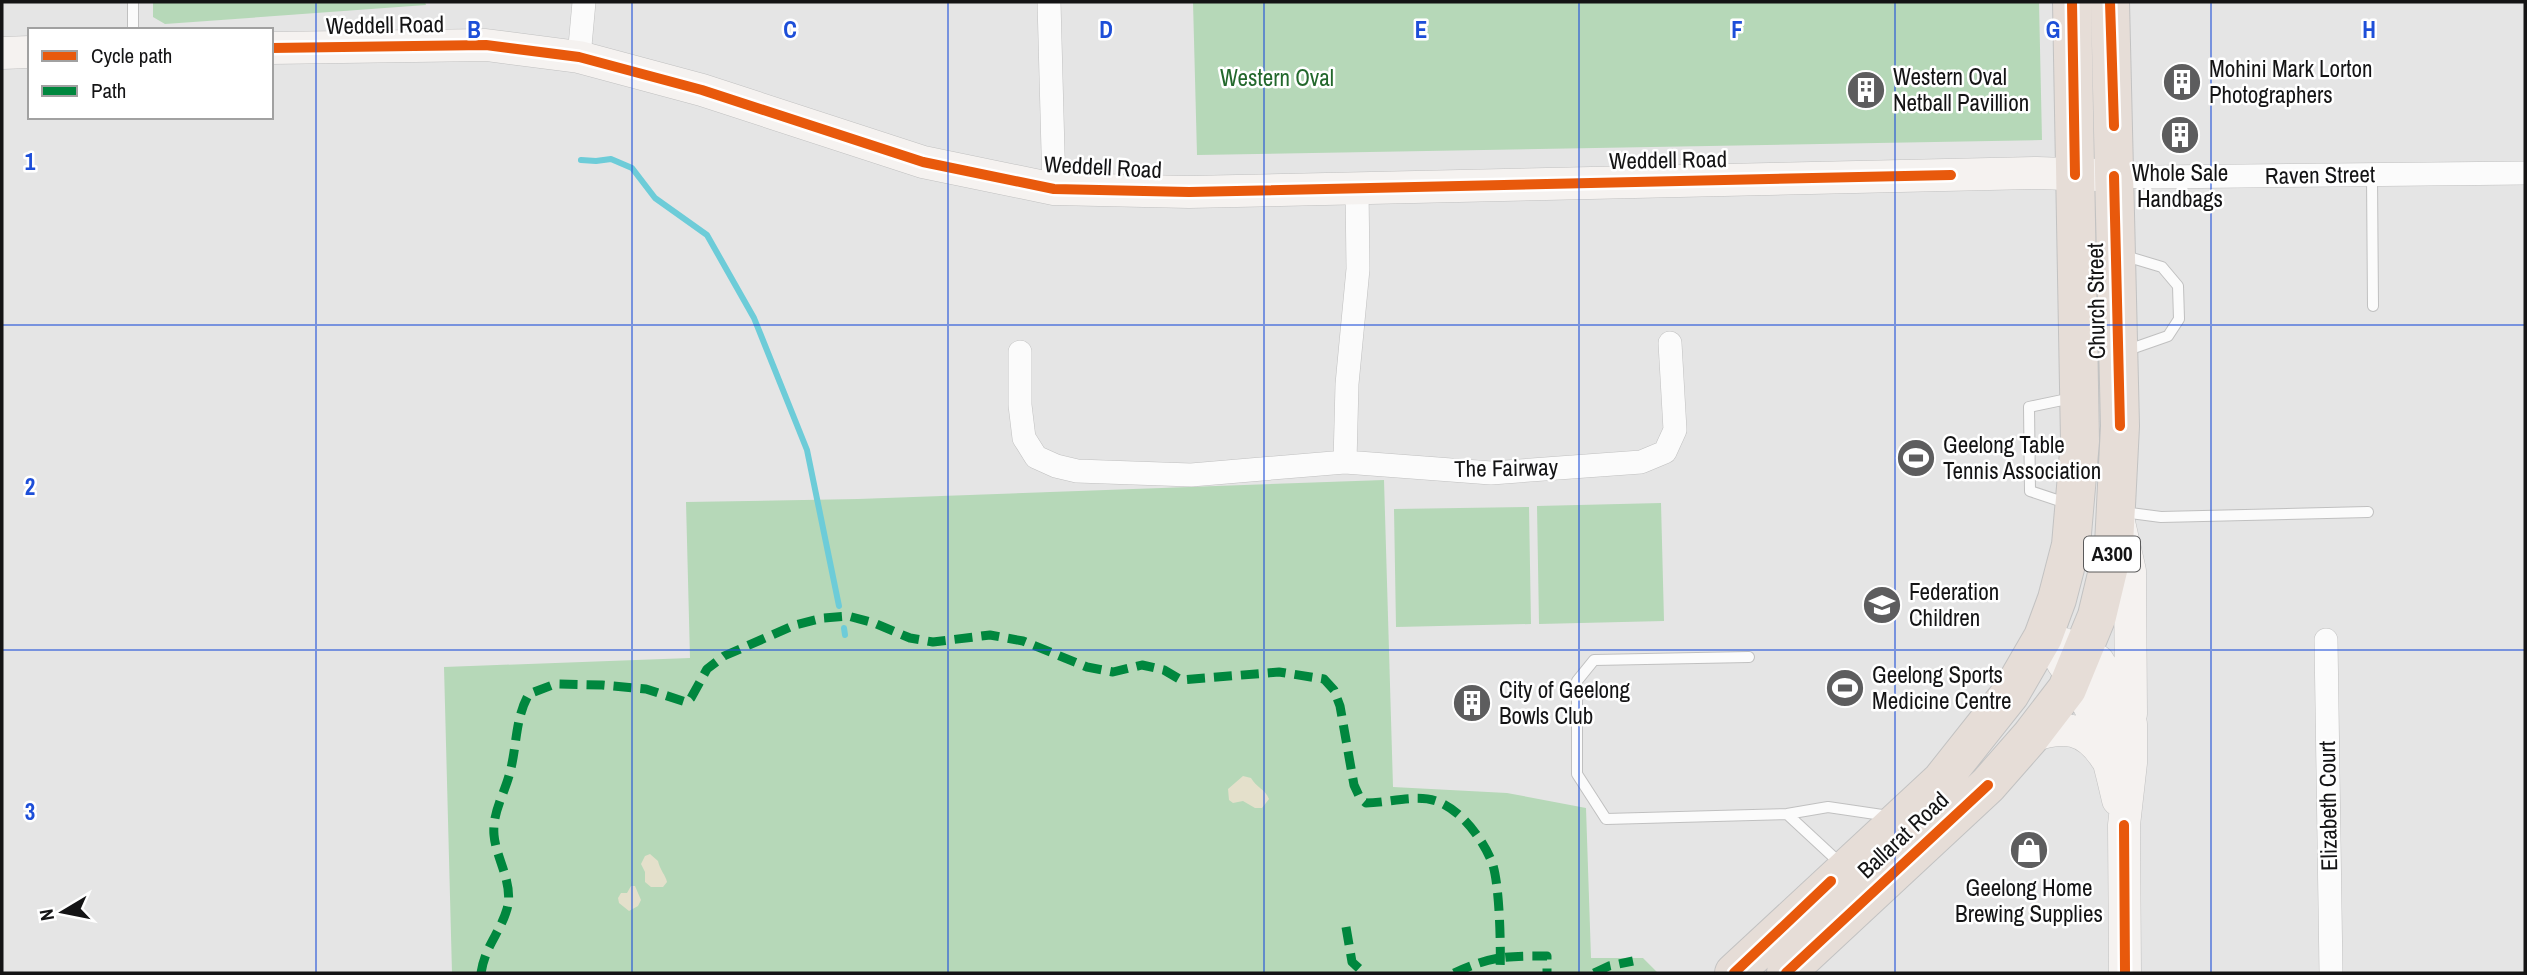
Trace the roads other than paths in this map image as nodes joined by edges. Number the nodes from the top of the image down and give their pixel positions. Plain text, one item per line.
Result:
1 (133, 2) edge
2 (584, 2) edge
3 (1049, 2) edge
4 (2072, 2) edge
5 (2110, 2) edge
6 (133, 28) edge
7 (273, 48) edge
8 (28, 52) edge
9 (2, 53) edge
10 (579, 58) junction
11 (2525, 173) edge
12 (2372, 174) junction
13 (2076, 175) junction
14 (2114, 176) junction
15 (1357, 188) junction
16 (1054, 189) junction
17 (2116, 253) junction
18 (2373, 306) dead end
19 (1670, 343) dead end
20 (1020, 352) dead end
21 (2118, 354) junction
22 (2080, 396) junction
23 (1345, 462) junction
24 (2076, 506) junction
25 (2117, 512) junction
26 (2368, 512) dead end
27 (2043, 637) junction
28 (2326, 640) dead end
29 (1749, 657) dead end
30 (2078, 664) junction
31 (2131, 724) junction
32 (2031, 736) junction
33 (2110, 766) junction
34 (1787, 814) junction
35 (1902, 818) junction
36 (2124, 825) junction
37 (1869, 872) junction
38 (1734, 973) edge
39 (1786, 973) edge
40 (2125, 973) edge
41 (2330, 973) edge

1 - 6 lane
2 - 10 street
3 - 16 street
4 - 13 highway, Church Street / A300
5 - 14 highway, Church Street / A300
7 - 10 street, Weddell Road
8 - 9 street
10 - 16 street, Weddell Road
11 - 12 street, Raven Street
12 - 14 street, Raven Street
12 - 18 lane
13 - 14 street, Weddell Road
13 - 15 street, Weddell Road
13 - 22 highway, Church Street / A300
14 - 17 highway, Church Street / A300
15 - 16 street, Weddell Road
15 - 23 street
17 - 21 highway, Church Street / A300
17 - 21 lane
19 - 23 street, The Fairway
20 - 23 street, The Fairway
21 - 25 highway, Church Street / A300
22 - 24 highway, Church Street / A300
22 - 24 lane
24 - 27 highway, Church Street / A300
25 - 26 lane
25 - 30 highway, Church Street / A300
25 - 31 street
27 - 30 street
27 - 35 highway, Ballarat Road / A300
28 - 41 street, Elizabeth Court
29 - 34 lane
30 - 31 street
30 - 32 highway, Ballarat Road / A300
30 - 33 street
31 - 36 street
32 - 33 street
32 - 37 highway, Ballarat Road / A300
33 - 36 street
34 - 35 lane
34 - 37 lane
35 - 37 highway, Ballarat Road / A300
36 - 40 street
37 - 38 highway, Ballarat Road / A300
37 - 39 highway, Ballarat Road / A300

